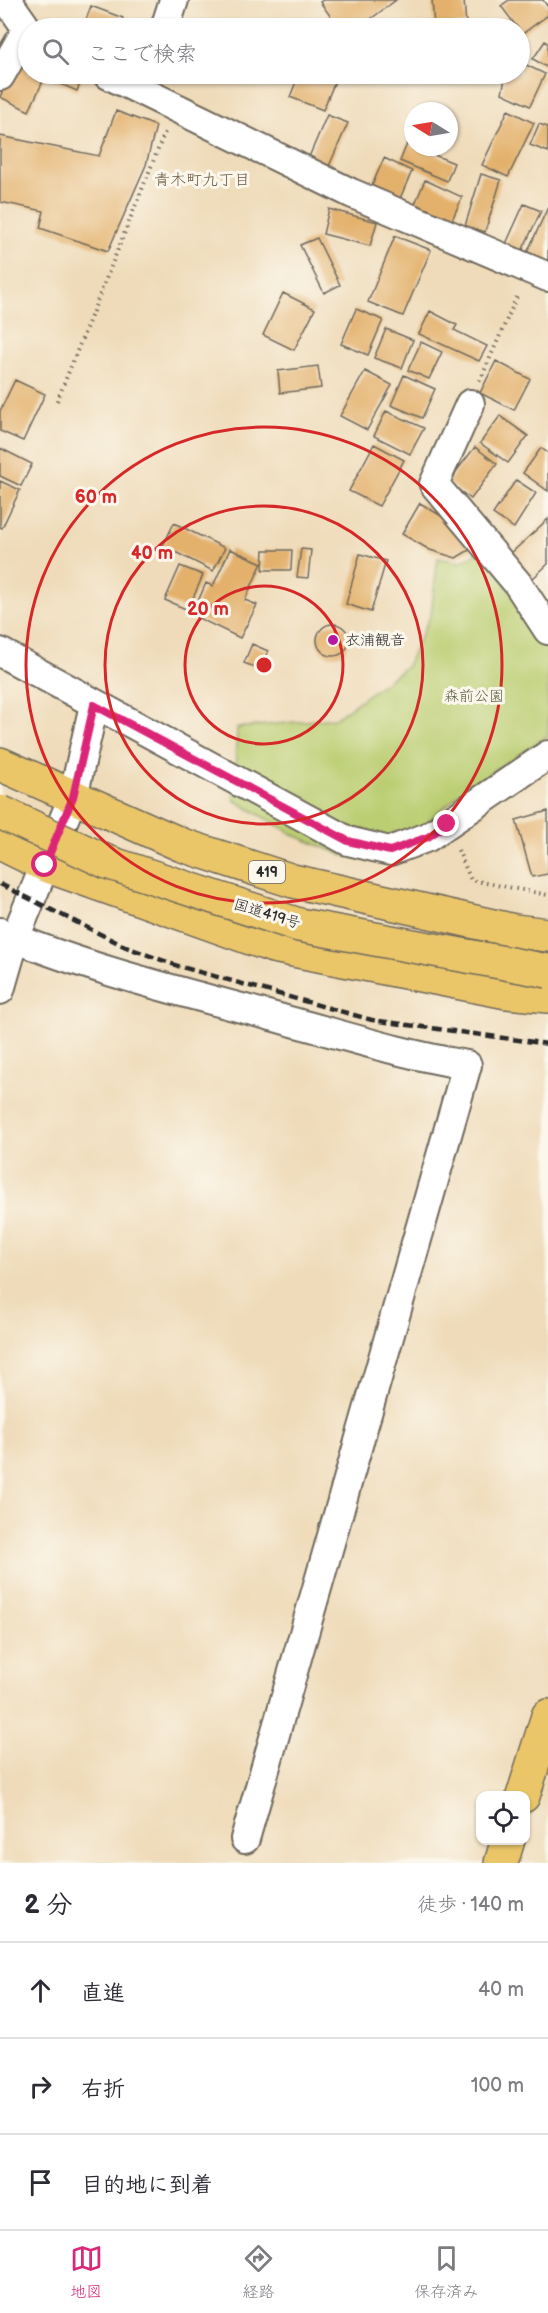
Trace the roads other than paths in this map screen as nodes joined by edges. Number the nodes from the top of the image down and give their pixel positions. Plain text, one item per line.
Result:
1 (7, 0) edge
2 (174, 0) edge
3 (20, 18) edge
4 (168, 18) edge
5 (18, 46) edge
6 (0, 76) edge
7 (149, 84) edge
8 (538, 273) edge
9 (470, 404) road end
10 (548, 630) edge
11 (0, 652) edge
12 (94, 705) junction
13 (548, 755) edge
14 (0, 764) edge
15 (73, 797) junction
16 (0, 812) edge
17 (0, 843) edge
18 (45, 865) junction
19 (8, 935) edge
20 (548, 935) edge
21 (548, 971) edge
22 (0, 990) edge
23 (548, 996) edge
24 (548, 1716) edge
25 (524, 1791) edge
26 (245, 1839) dead end
27 (506, 1845) edge
28 (501, 1863) edge

1 - 3 street
2 - 4 street
5 - 6 street
7 - 8 street
9 - 10 street
11 - 12 street
12 - 13 street
12 - 15 street
14 - 15 highway, 419
15 - 18 street
15 - 20 highway, 419
16 - 21 highway, 国道419号, bridge
17 - 18 highway
18 - 19 street
18 - 23 highway
19 - 22 street
19 - 26 street
24 - 25 highway
27 - 28 highway

